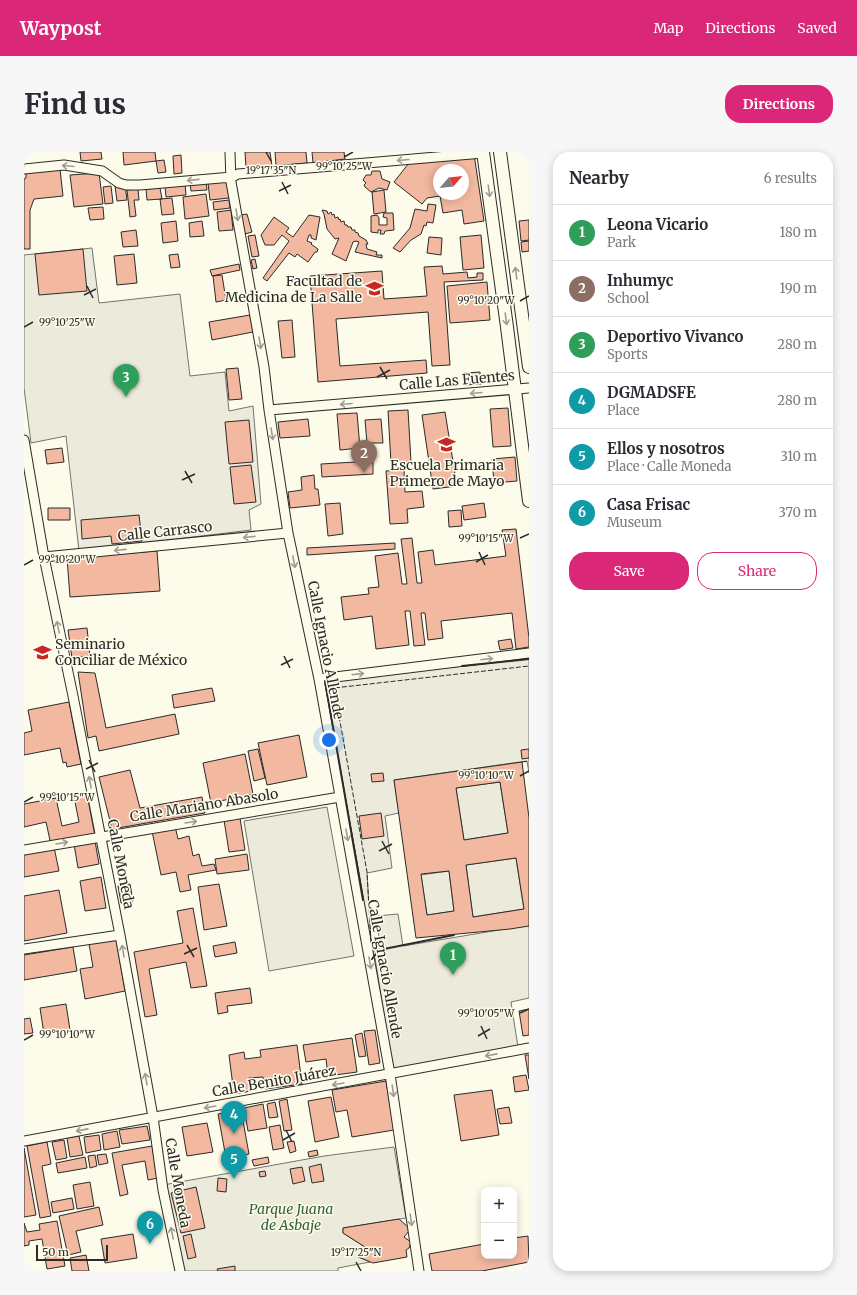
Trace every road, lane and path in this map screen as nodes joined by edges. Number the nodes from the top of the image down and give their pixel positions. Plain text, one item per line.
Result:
1 (230, 152) edge
2 (483, 152) edge
3 (500, 152) edge
4 (24, 169) edge
5 (232, 177) junction
6 (529, 367) edge
7 (529, 388) edge
8 (514, 390) junction
9 (269, 410) junction
10 (24, 440) edge
11 (529, 501) edge
12 (288, 533) junction
13 (44, 557) junction
14 (529, 653) edge
15 (319, 679) junction
16 (340, 797) junction
17 (101, 837) junction
18 (24, 850) edge
19 (120, 935) junction
20 (24, 949) edge
21 (529, 1048) edge
22 (390, 1074) junction
23 (153, 1117) junction
24 (24, 1141) edge
25 (180, 1271) edge
26 (419, 1271) edge

1 - 5 street, Calle Ignacio Allende
2 -> 5 street
2 -> 8 main road
6 -> 3 main road
5 -> 4 street
5 -> 9 street, Calle Ignacio Allende
7 - 8 street, Calle Las Fuentes
8 -> 9 street, Calle Las Fuentes
8 - 11 main road
9 -> 12 street, Calle Ignacio Allende
10 - 13 street, Calle Moneda
12 -> 13 street, Calle Carrasco
12 -> 15 street, Calle Ignacio Allende
17 -> 13 street, Calle Moneda
15 -> 14 street
15 - 16 street, Calle Ignacio Allende
17 -> 16 street, Calle Mariano Abasolo
16 -> 22 street, Calle Ignacio Allende
18 -> 17 street, Calle Mariano Abasolo
17 - 19 street, Calle Moneda
19 - 20 street
23 -> 19 street, Calle Moneda
21 -> 22 street, Calle Benito Juárez
22 -> 23 street, Calle Benito Juárez
22 -> 26 street, Calle Ignacio Allende
23 -> 24 street, Calle Benito Juárez
25 -> 23 street, Calle Moneda

